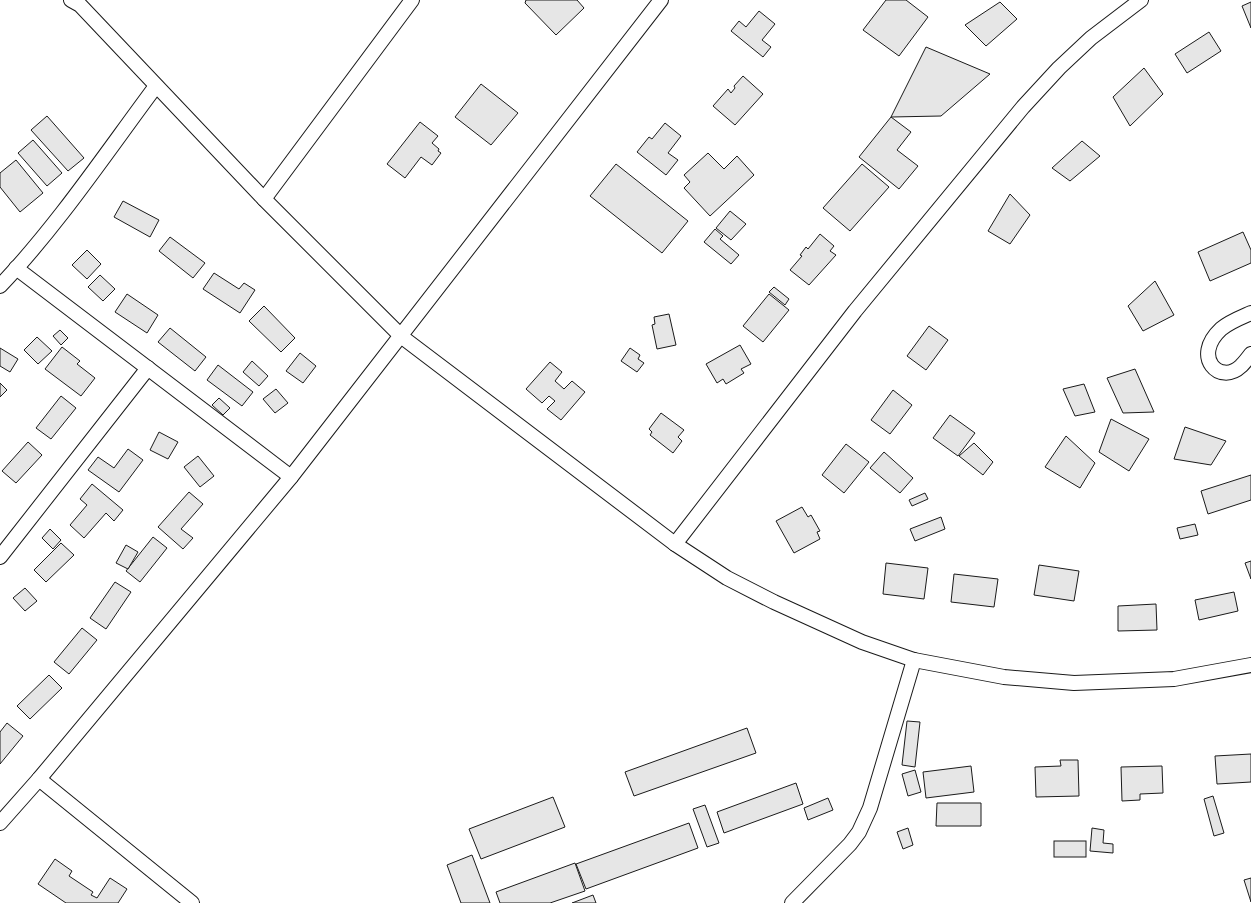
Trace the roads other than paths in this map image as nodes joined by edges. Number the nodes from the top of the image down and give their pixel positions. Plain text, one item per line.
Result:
1 (71, 0) edge
2 (412, 0) edge
3 (661, 0) edge
4 (1141, 0) edge
5 (156, 86) junction
6 (264, 199) junction
7 (16, 268) junction
8 (0, 286) edge
9 (1251, 313) edge
10 (402, 337) junction
11 (1251, 354) edge
12 (148, 368) junction
13 (291, 477) junction
14 (675, 544) junction
15 (0, 558) edge
16 (914, 660) junction
17 (1251, 665) edge
18 (39, 779) junction
19 (0, 823) edge
20 (192, 903) edge
21 (792, 903) edge

1 - 5 street
2 - 6 street
3 - 10 street
4 - 14 street
5 - 6 street
5 - 7 street
6 - 10 street
7 - 8 street
7 - 12 street
9 - 11 street
10 - 13 street
10 - 14 street
12 - 13 street
12 - 15 street
13 - 18 street
14 - 16 street
16 - 17 street
16 - 21 street
18 - 19 street
18 - 20 street

